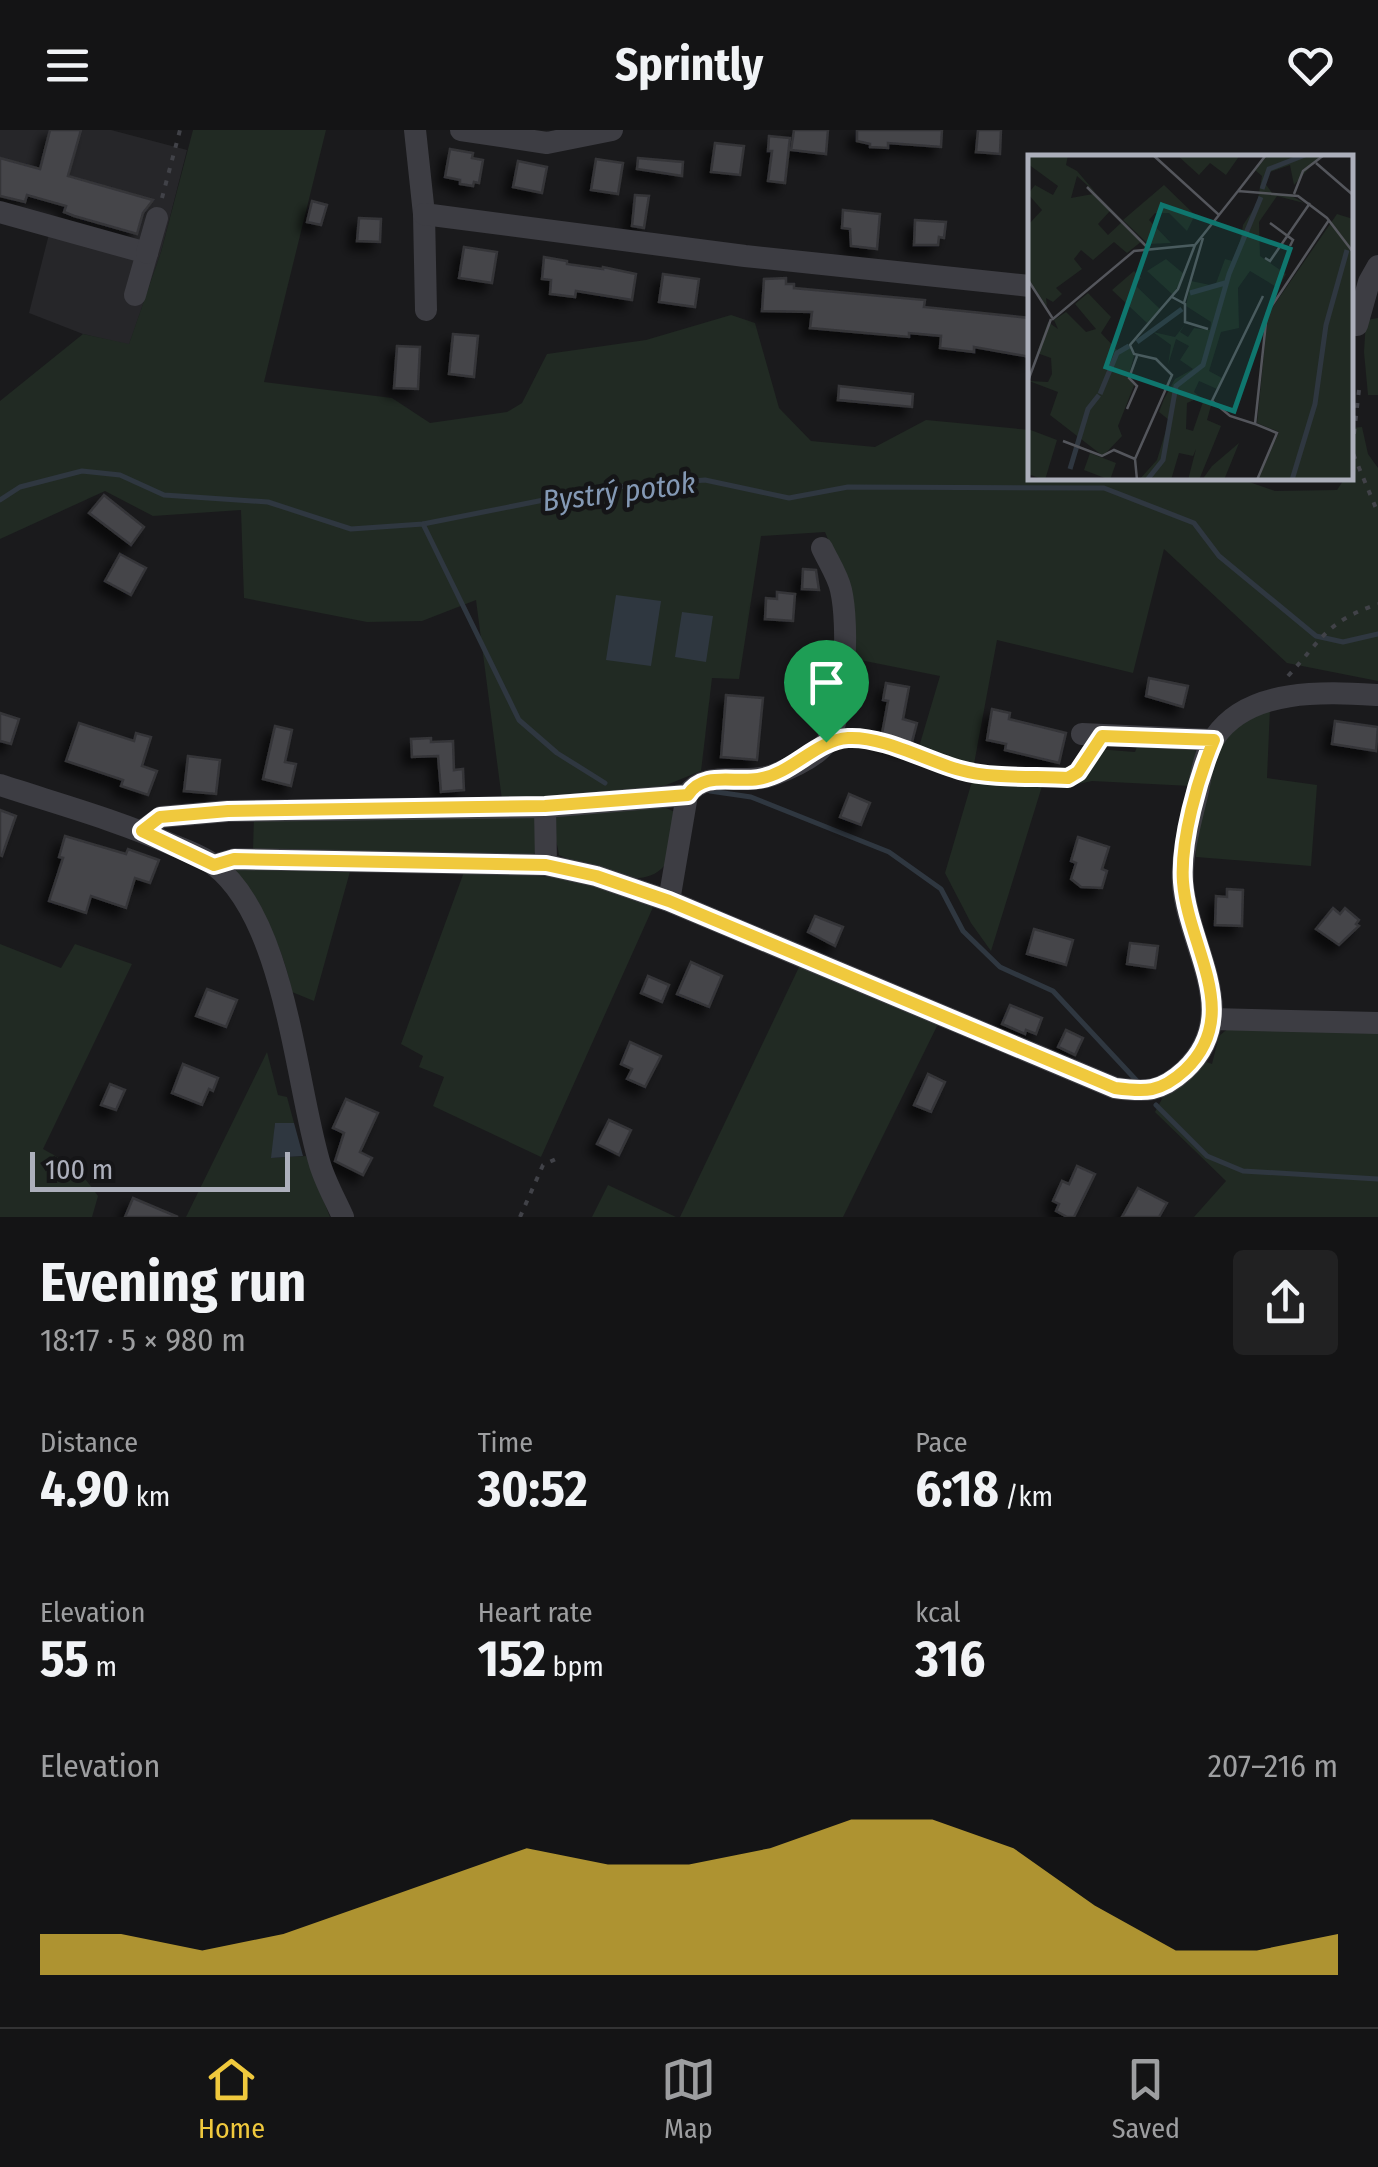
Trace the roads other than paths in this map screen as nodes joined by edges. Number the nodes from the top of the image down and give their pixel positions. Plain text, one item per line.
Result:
1 (415, 130) edge
2 (461, 130) edge
3 (612, 130) edge
4 (0, 212) edge
5 (424, 214) junction
6 (158, 218) road end
7 (147, 253) junction
8 (1378, 266) edge
9 (1028, 286) edge
10 (135, 295) dead end
11 (426, 310) dead end
12 (1353, 324) edge
13 (822, 548) dead end
14 (1378, 696) edge
15 (1092, 735) road end
16 (1214, 740) junction
17 (0, 786) edge
18 (688, 795) junction
19 (545, 806) junction
20 (142, 831) junction
21 (214, 865) junction
22 (546, 865) junction
23 (669, 901) junction
24 (1212, 1019) junction
25 (1378, 1022) edge
26 (343, 1217) edge

1 - 5 street
2 - 3 street
4 - 7 street
5 - 9 street
5 - 11 street
6 - 7 street
7 - 10 street
8 - 12 street
13 - 18 street
14 - 16 street
15 - 16 street
16 - 24 street
17 - 20 street
18 - 19 street
18 - 23 street
19 - 20 street
19 - 22 street
20 - 21 street
21 - 22 street
21 - 26 street
22 - 23 street
23 - 24 street
24 - 25 street

